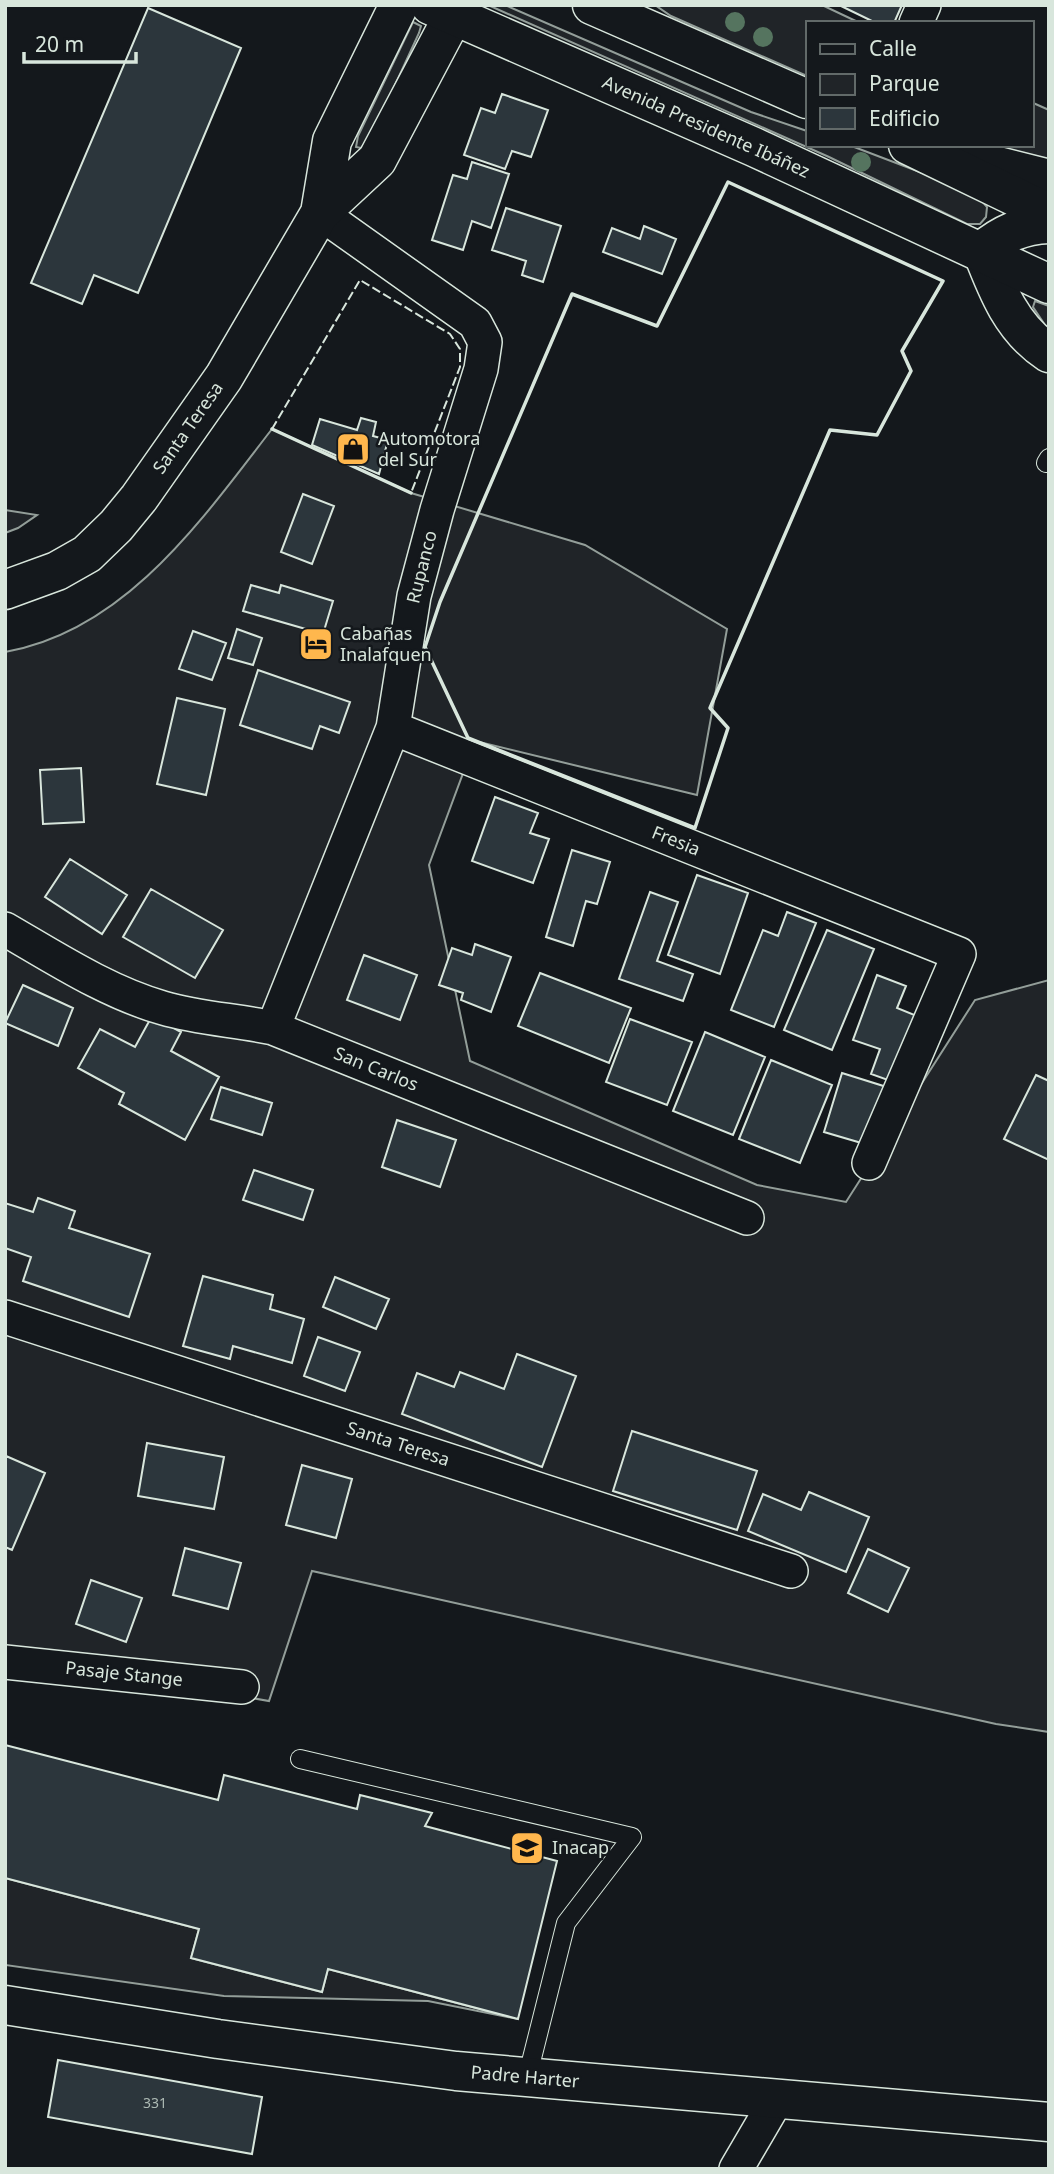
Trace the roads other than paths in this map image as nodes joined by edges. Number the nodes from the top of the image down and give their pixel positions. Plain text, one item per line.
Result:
1 (399, 5) edge
2 (592, 5) edge
3 (626, 5) edge
4 (924, 5) edge
5 (448, 9) edge
6 (917, 21) edge
7 (678, 43) junction
8 (806, 99) edge
9 (912, 147) edge
10 (926, 147) edge
11 (1049, 179) edge
12 (320, 213) junction
13 (1049, 213) edge
14 (1049, 224) edge
15 (982, 251) junction
16 (1049, 284) edge
17 (1049, 352) edge
18 (5, 590) edge
19 (393, 729) junction
20 (5, 929) edge
21 (273, 1028) junction
22 (869, 1163) dead end
23 (747, 1218) dead end
24 (5, 1317) edge
25 (791, 1571) dead end
26 (5, 1661) edge
27 (242, 1687) dead end
28 (300, 1759) dead end
29 (5, 2005) edge
30 (527, 2078) junction
31 (777, 2099) junction
32 (1049, 2122) edge
33 (736, 2169) edge

1 - 12 main road, Santa Teresa
2 - 7 main road
3 - 7 main road
4 - 6 street
5 - 12 main road, Santa Teresa
5 - 15 main road, Avenida Presidente Ibáñez
7 - 8 main road
9 - 13 main road
10 - 11 main road
12 - 18 main road, Santa Teresa
12 - 19 street, Rupanco
14 - 15 main road
15 - 16 main road, Avenida Presidente Ibáñez
15 - 17 main road
19 - 21 street, Rupanco
19 - 22 street, Fresia
20 - 21 street, San Carlos
21 - 23 street, San Carlos
24 - 25 street, Santa Teresa
26 - 27 street, Pasaje Stange
28 - 30 lane
29 - 30 main road, Padre Harter
30 - 31 main road, Padre Harter
31 - 32 main road, Padre Harter
31 - 33 street

